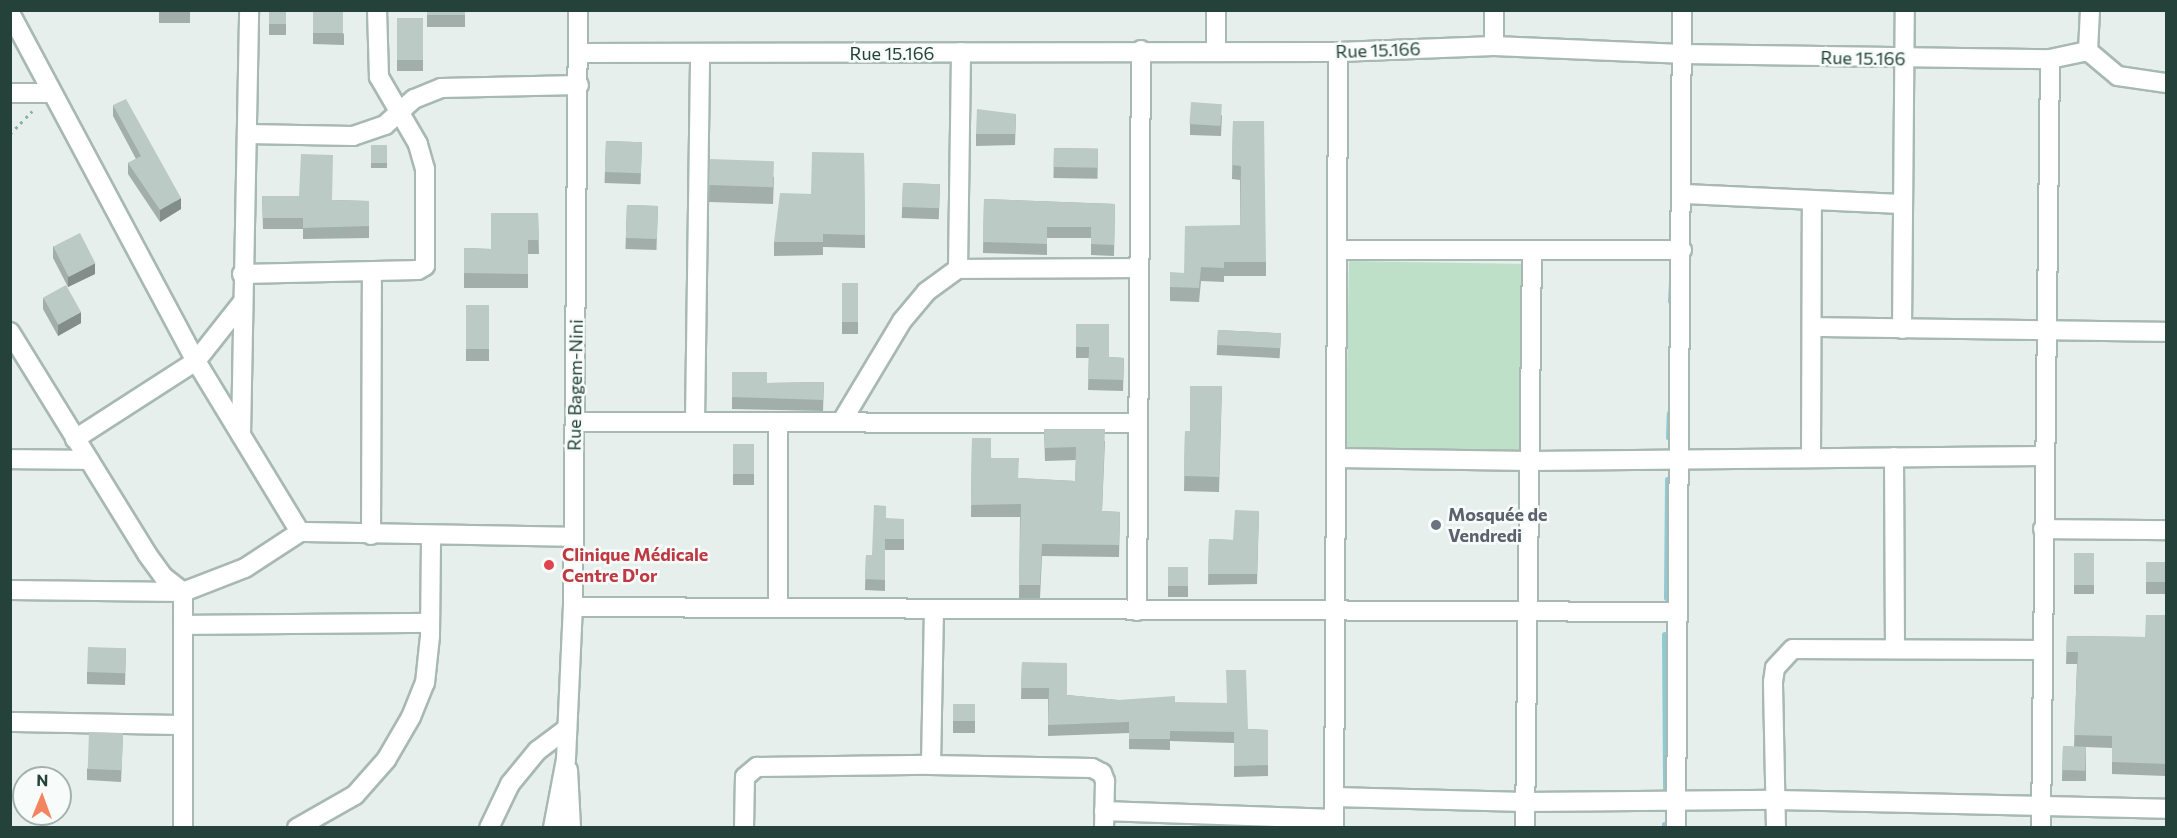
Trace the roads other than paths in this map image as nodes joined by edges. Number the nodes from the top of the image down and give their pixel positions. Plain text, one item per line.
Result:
1 (249, 10) edge
2 (377, 10) edge
3 (578, 10) edge
4 (1216, 10) edge
5 (1494, 10) edge
6 (1682, 10) edge
7 (1905, 10) edge
8 (2090, 10) edge
9 (10, 13) edge
10 (1494, 46) junction
11 (1141, 50) junction
12 (1216, 50) junction
13 (2088, 51) junction
14 (961, 52) junction
15 (1338, 52) junction
16 (578, 53) junction
17 (700, 53) junction
18 (1682, 54) junction
19 (2050, 58) junction
20 (1905, 59) junction
21 (2166, 83) edge
22 (579, 85) junction
23 (10, 93) edge
24 (50, 93) junction
25 (399, 115) junction
26 (247, 134) junction
27 (1683, 194) junction
28 (1812, 202) junction
29 (1903, 204) junction
30 (1338, 250) junction
31 (1532, 250) junction
32 (1682, 250) junction
33 (958, 268) junction
34 (1137, 268) junction
35 (372, 272) junction
36 (242, 274) junction
37 (242, 303) junction
38 (1812, 327) junction
39 (1902, 329) junction
40 (2046, 330) junction
41 (10, 332) edge
42 (2166, 332) edge
43 (196, 361) junction
44 (695, 421) junction
45 (842, 421) junction
46 (575, 422) junction
47 (777, 423) junction
48 (1138, 423) junction
49 (241, 437) junction
50 (75, 439) junction
51 (2043, 456) junction
52 (1894, 457) junction
53 (1337, 458) junction
54 (1811, 458) junction
55 (10, 459) edge
56 (1677, 459) junction
57 (88, 460) junction
58 (1530, 461) junction
59 (2043, 530) junction
60 (2166, 530) edge
61 (300, 532) junction
62 (372, 535) junction
63 (431, 536) junction
64 (574, 537) junction
65 (10, 590) edge
66 (183, 592) junction
67 (573, 607) junction
68 (778, 608) junction
69 (1137, 610) junction
70 (934, 611) junction
71 (1335, 612) junction
72 (1676, 612) junction
73 (1528, 613) junction
74 (430, 623) junction
75 (183, 625) junction
76 (1895, 649) junction
77 (2041, 650) junction
78 (10, 722) edge
79 (183, 725) junction
80 (567, 728) junction
81 (566, 759) junction
82 (931, 765) junction
83 (1334, 797) junction
84 (1676, 800) junction
85 (1776, 800) junction
86 (1525, 802) junction
87 (2041, 808) junction
88 (2166, 809) edge
89 (1104, 819) edge
90 (1334, 823) edge
91 (183, 828) edge
92 (297, 828) edge
93 (489, 828) edge
94 (554, 828) edge
95 (571, 828) edge
96 (744, 828) edge
97 (1525, 828) edge
98 (1676, 828) edge
99 (1776, 828) edge
100 (2041, 828) edge

1 - 26 street
2 - 25 street
3 - 16 street, Rue Bagem-Nini
4 - 12 street
5 - 10 street
6 - 18 street
7 - 20 street
8 - 13 street
9 - 24 street
10 - 15 street, Rue 15.166
10 - 18 street, Rue 15.166
11 - 12 street, Rue 15.166
11 - 14 street, Rue 15.166
11 - 34 street
12 - 15 street, Rue 15.166
13 - 19 street, Rue 15.166
13 - 21 street
14 - 17 street, Rue 15.166
14 - 33 street
15 - 30 street
16 - 17 street, Rue 15.166
16 - 22 street, Rue Bagem-Nini
17 - 44 street
18 - 20 street, Rue 15.166
18 - 27 street
19 - 20 street, Rue 15.166
19 - 40 street
20 - 29 street
22 - 25 street
22 - 46 street, Rue Bagem-Nini
23 - 24 street
24 - 43 street
25 - 26 street
25 - 35 street
26 - 36 street
27 - 28 street
27 - 32 street
28 - 29 street
28 - 38 street
29 - 39 street
30 - 31 street
30 - 53 street
31 - 32 street
31 - 58 street
32 - 56 street
33 - 34 street
33 - 45 street
34 - 48 street
35 - 36 street
35 - 62 street
36 - 37 street
37 - 43 street
37 - 49 street
38 - 39 street
38 - 54 street
39 - 40 street
40 - 42 street
40 - 51 street
41 - 50 street
43 - 49 street
43 - 50 street
44 - 46 street
44 - 47 street
45 - 47 street
45 - 48 street
46 - 64 street, Rue Bagem-Nini
47 - 68 street
48 - 69 street
49 - 61 street
50 - 57 street
51 - 52 street
51 - 59 street
52 - 54 street
52 - 76 street
53 - 58 street
53 - 71 street
54 - 56 street
55 - 57 street
56 - 58 street
56 - 72 street
57 - 66 street
58 - 73 street
59 - 60 street
59 - 77 street
61 - 62 street
61 - 66 street
62 - 63 street
63 - 64 street
63 - 74 street
64 - 67 street, Rue Bagem-Nini
65 - 66 street
66 - 75 street
67 - 68 street
67 - 80 street, Rue Bagem-Nini
68 - 70 street
69 - 70 street
69 - 71 street
70 - 82 street
71 - 73 street
71 - 83 street
72 - 73 street
72 - 84 street
73 - 86 street
74 - 75 street
74 - 92 street
75 - 79 street
76 - 77 street
76 - 85 street
77 - 87 street
78 - 79 street
79 - 91 street
80 - 81 street, Rue Bagem-Nini
80 - 93 street
81 - 94 street
81 - 95 street
82 - 89 street
82 - 96 street
83 - 86 street
83 - 90 street
84 - 85 street
84 - 86 street
84 - 98 street
85 - 87 street
85 - 99 street
86 - 97 street
87 - 88 street
87 - 100 street
89 - 90 street

